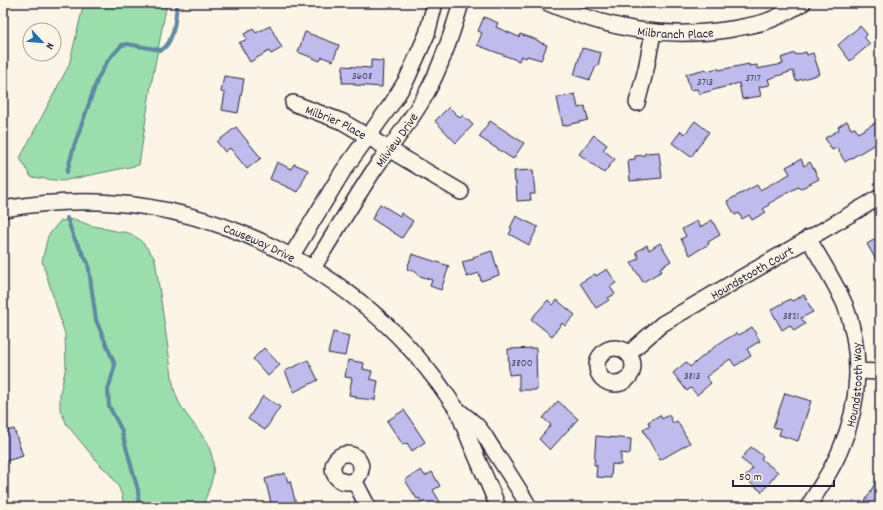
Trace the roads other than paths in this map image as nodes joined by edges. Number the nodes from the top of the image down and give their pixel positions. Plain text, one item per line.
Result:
1 (435, 3) edge
2 (461, 3) edge
3 (548, 3) edge
4 (802, 3) edge
5 (653, 33) junction
6 (293, 103) dead end
7 (637, 103) dead end
8 (368, 137) junction
9 (389, 150) junction
10 (461, 192) dead end
11 (880, 197) edge
12 (3, 209) edge
13 (808, 238) junction
14 (292, 255) junction
15 (313, 268) junction
16 (628, 354) dead end
17 (857, 371) junction
18 (880, 372) edge
19 (457, 409) junction
20 (354, 480) dead end
21 (368, 507) edge
22 (498, 507) edge
23 (529, 507) edge
24 (808, 507) edge

1 - 8 street, Milview Drive
2 - 9 street, Milview Drive
3 - 5 street, Milbranch Place
4 - 5 street, Milbranch Place
5 - 7 street
6 - 8 street, Milbrier Place
8 - 9 street, Milbrier Place
8 - 14 street, Milview Drive
9 - 10 street, Milbrier Place
9 - 15 street, Milview Drive
11 - 13 street, Houndstooth Court
12 - 14 street, Causeway Drive
13 - 16 street, Houndstooth Court
13 - 17 street, Houndstooth Way
14 - 15 street, Causeway Drive
15 - 19 street, Causeway Drive
17 - 18 street
17 - 24 street, Houndstooth Way
19 - 22 street, Causeway Drive
19 - 23 street, Causeway Drive
20 - 21 street

